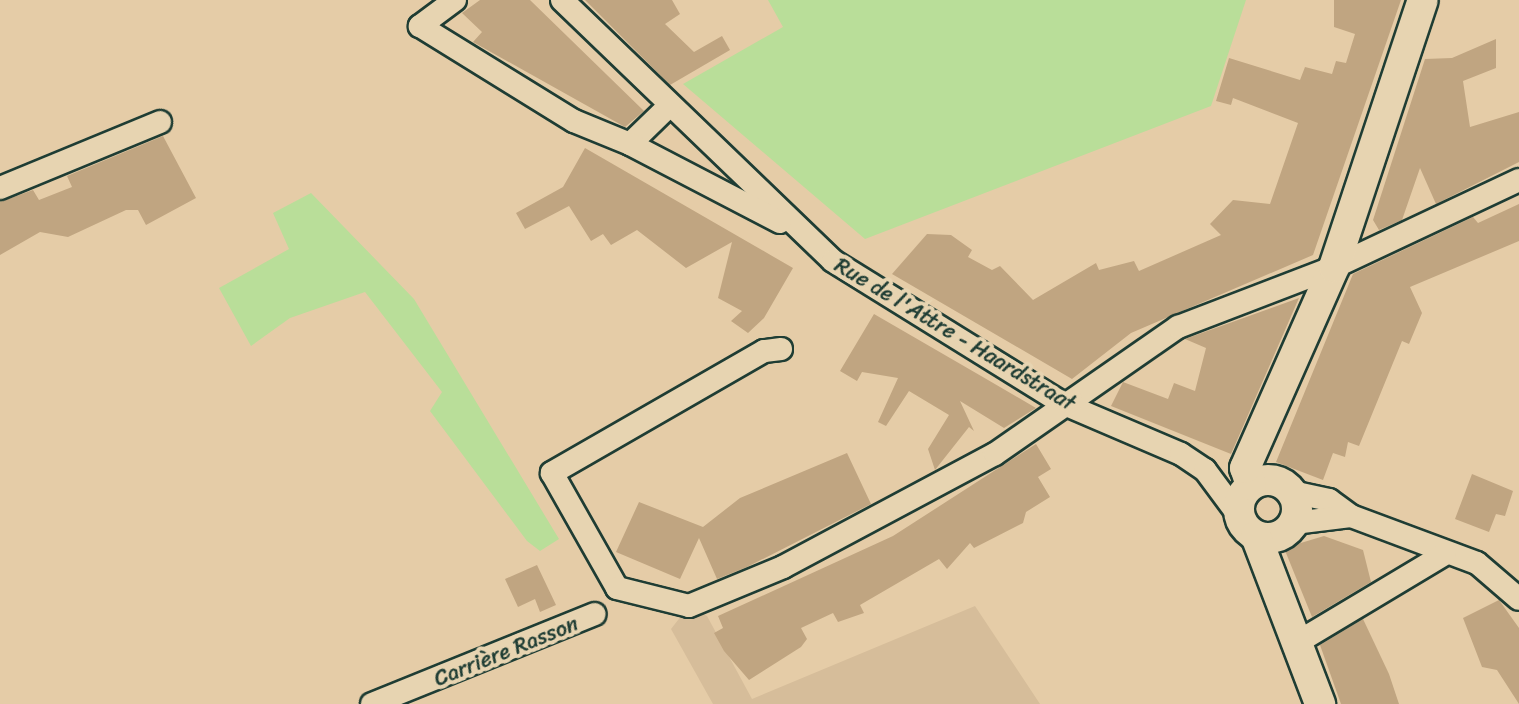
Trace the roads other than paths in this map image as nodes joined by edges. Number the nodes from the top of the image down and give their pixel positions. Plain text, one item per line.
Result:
1 (455, 0) edge
2 (562, 0) edge
3 (1423, 0) edge
4 (669, 106) junction
5 (160, 122) dead end
6 (630, 144) junction
7 (1519, 180) edge
8 (0, 188) edge
9 (798, 231) junction
10 (1334, 267) junction
11 (781, 349) dead end
12 (1064, 404) junction
13 (1205, 470) junction
14 (1265, 486) junction
15 (1351, 516) junction
16 (1267, 528) junction
17 (1445, 554) junction
18 (1519, 599) edge
19 (595, 614) dead end
20 (1298, 642) junction
21 (372, 704) edge
22 (1320, 704) edge

1 - 6 street, Rue de l'Attre - Haardstraat
2 - 4 street, Rue de l'Attre - Haardstraat
3 - 10 main road
4 - 6 street
4 - 9 street, Rue de l'Attre - Haardstraat
5 - 8 street
6 - 9 street, Rue de l'Attre - Haardstraat
7 - 10 street
9 - 12 street, Rue de l'Attre - Haardstraat
10 - 12 street
10 - 14 main road
11 - 12 street
12 - 13 street, Rue de l'Attre - Haardstraat
13 - 14 street, Rue de l'Attre - Haardstraat
13 - 16 street, Rue de l'Attre - Haardstraat
14 - 15 street, Rue de l'Attre - Haardstraat
14 - 16 main road
14 - 16 main road
15 - 16 street
15 - 17 street, Rue de l'Attre - Haardstraat
16 - 20 main road
17 - 18 street, Rue de l'Attre - Haardstraat
17 - 20 street
19 - 21 street, Carrière Rasson
20 - 22 main road

